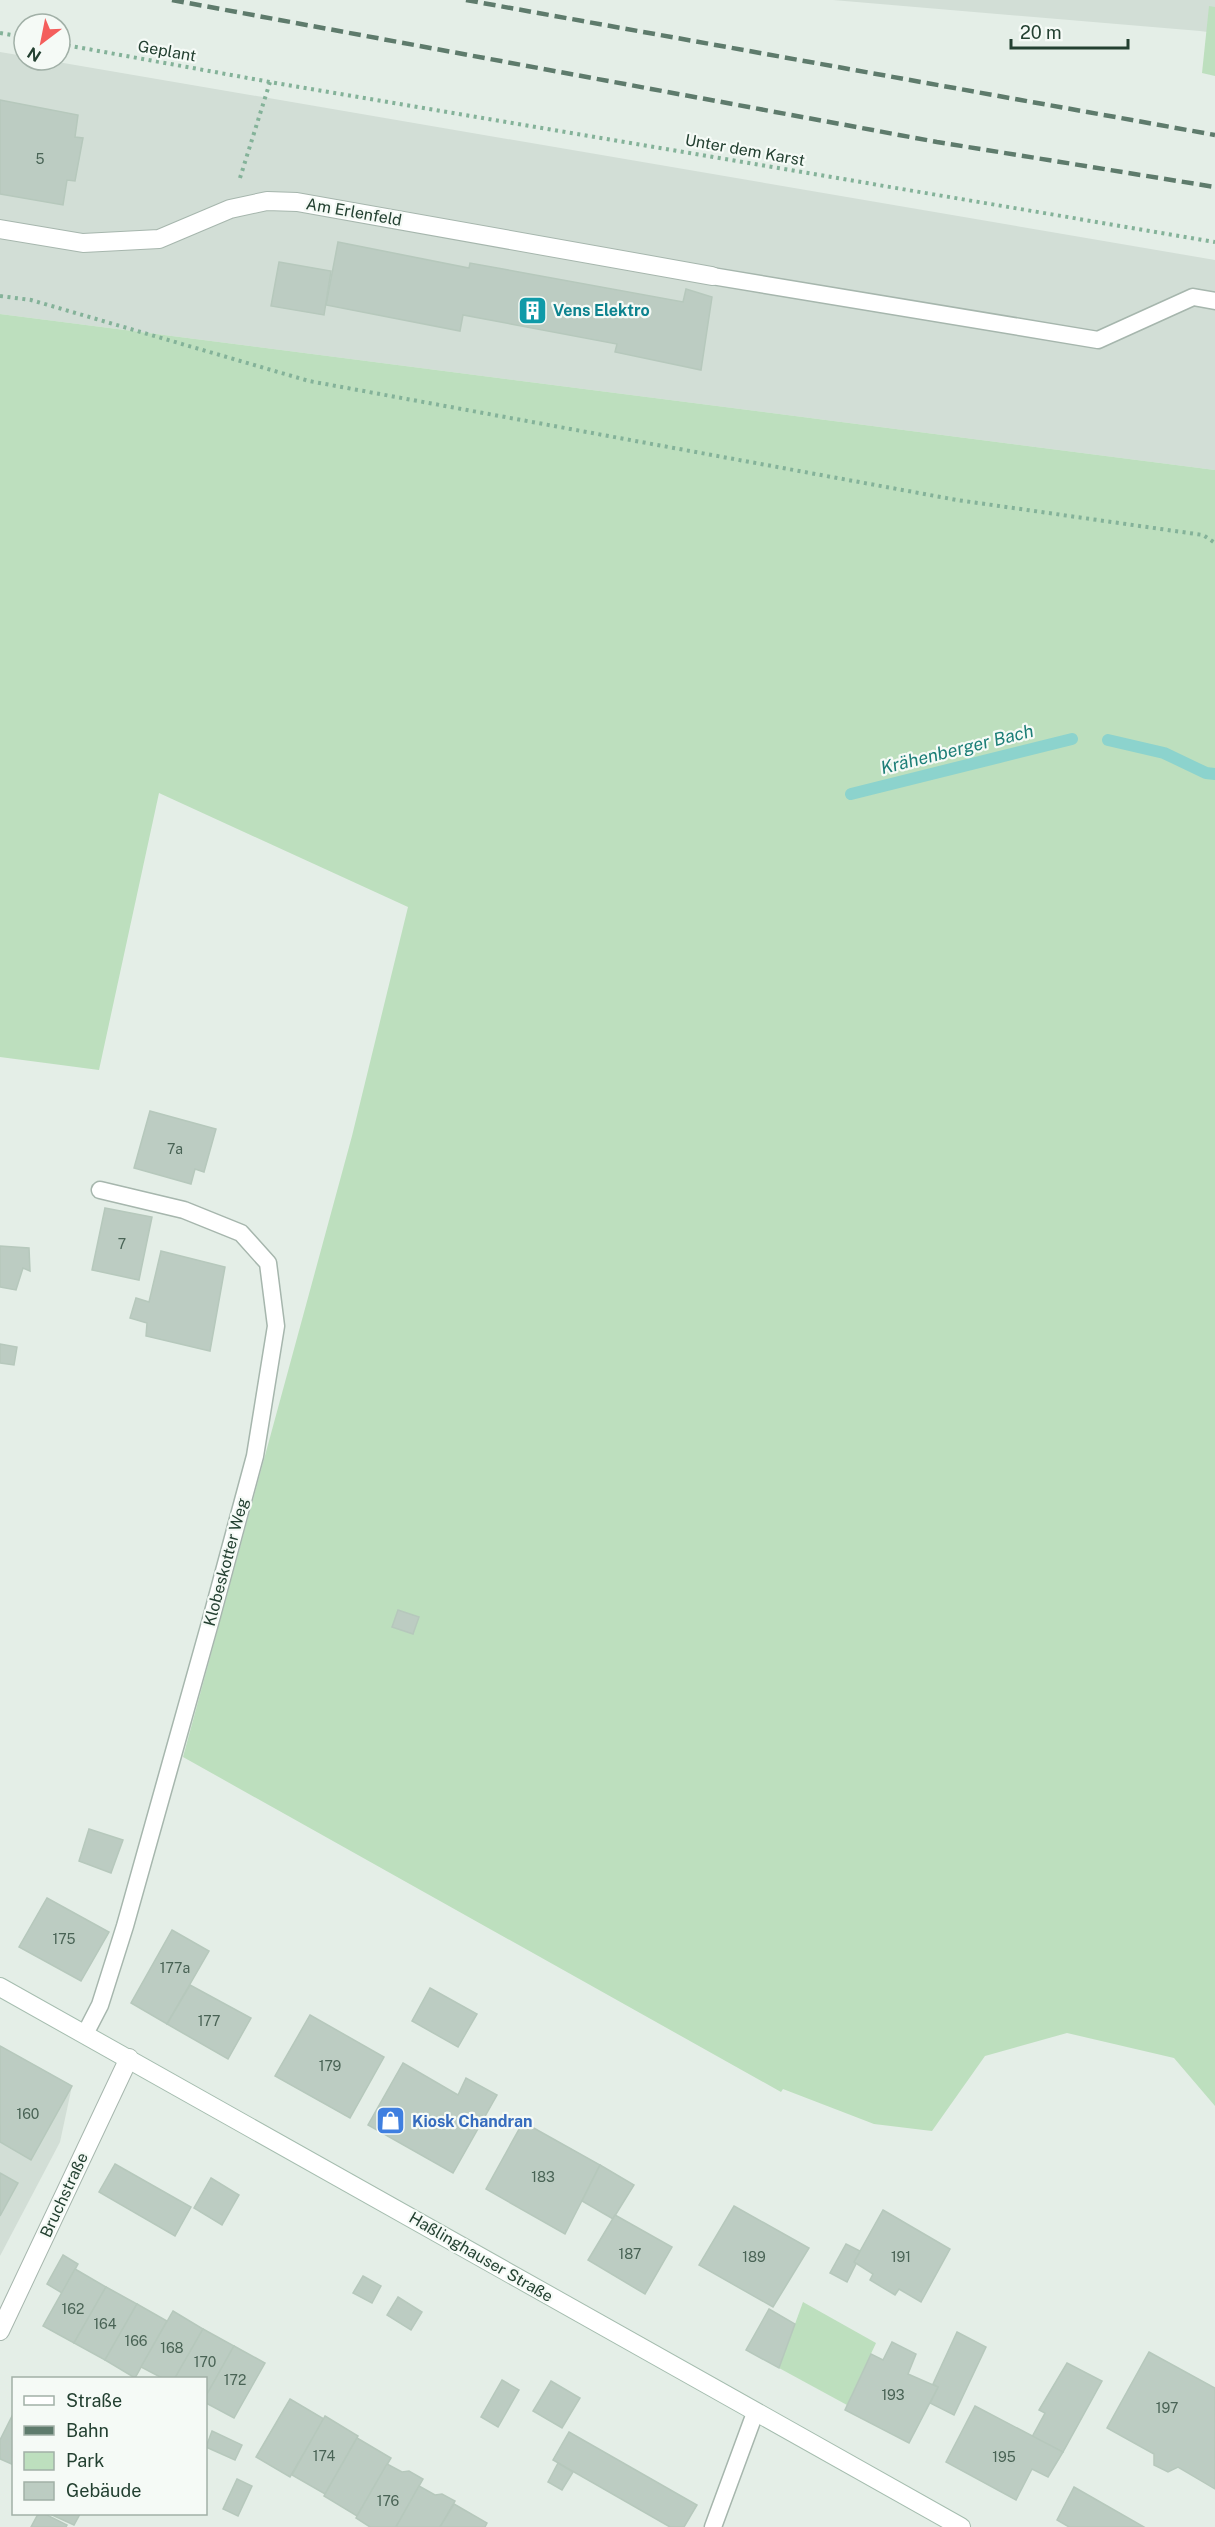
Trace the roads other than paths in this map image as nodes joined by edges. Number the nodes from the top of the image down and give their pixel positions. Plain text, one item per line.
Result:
1 (0, 229) edge
2 (712, 276) joint
3 (1215, 301) edge
4 (100, 1190) dead end
5 (0, 1987) edge
6 (85, 2034) junction
7 (129, 2058) junction
8 (0, 2331) edge
9 (755, 2413) junction
10 (713, 2527) edge
11 (962, 2527) edge

1 - 2 main road, Am Erlenfeld
2 - 3 lane
4 - 6 lane, Klobeskotter Weg
5 - 6 main road, Haßlinghauser Straße
6 - 7 main road, Haßlinghauser Straße
7 - 8 main road, Bruchstraße
7 - 9 main road, Haßlinghauser Straße
9 - 10 lane
9 - 11 main road, Haßlinghauser Straße

